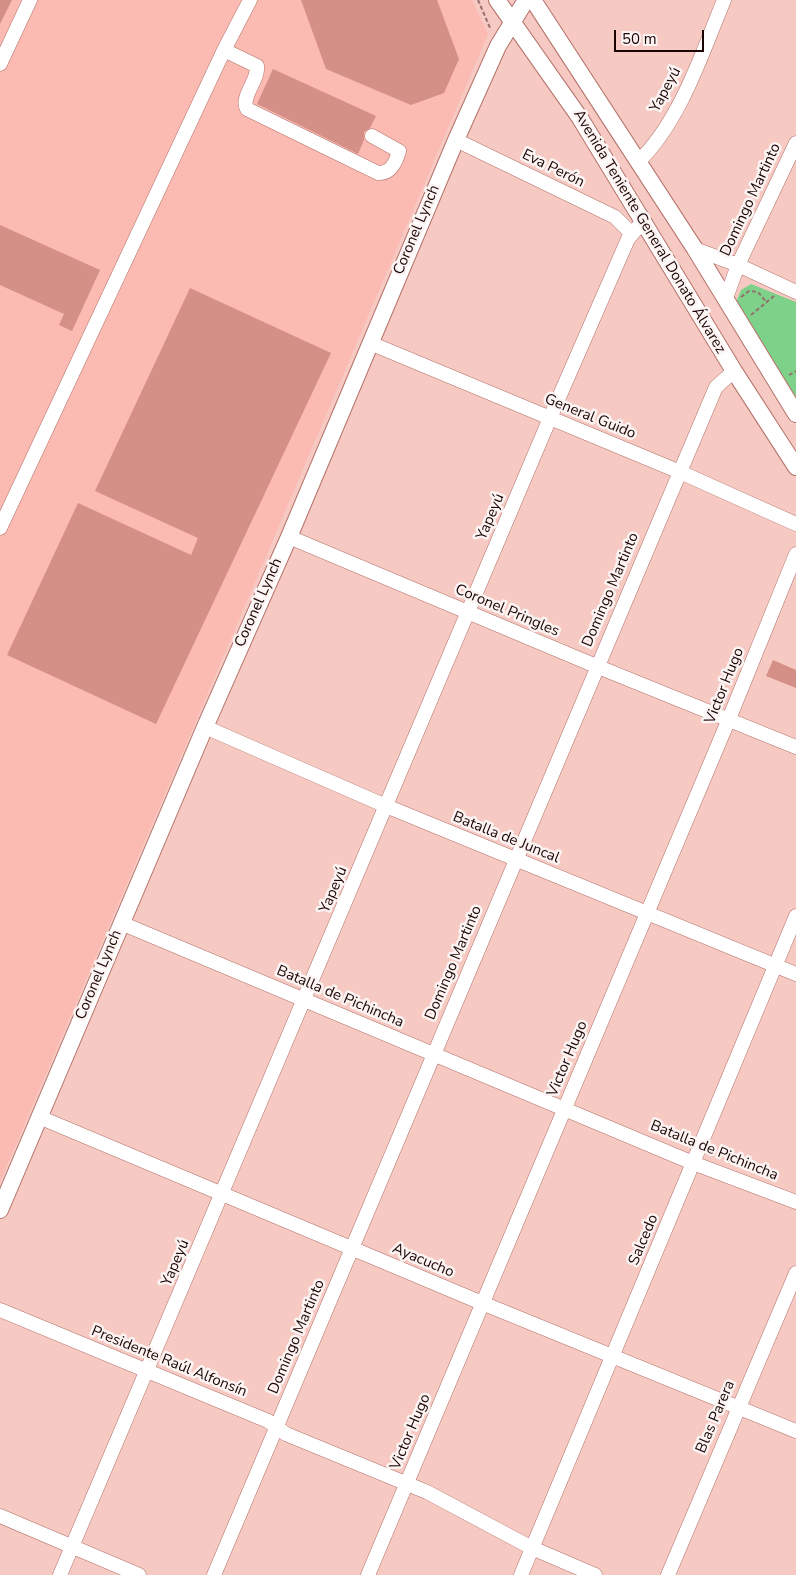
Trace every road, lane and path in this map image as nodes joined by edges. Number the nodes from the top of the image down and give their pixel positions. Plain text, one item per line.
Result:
1 (30, 0) edge
2 (250, 0) edge
3 (497, 0) edge
4 (526, 0) edge
5 (533, 0) edge
6 (724, 0) edge
7 (513, 21) junction
8 (224, 50) junction
9 (0, 64) edge
10 (372, 136) dead end
11 (456, 140) junction
12 (796, 143) edge
13 (638, 162) junction
14 (631, 203) junction
15 (615, 217) junction
16 (637, 227) junction
17 (695, 249) junction
18 (738, 265) junction
19 (796, 292) edge
20 (776, 295) dead end
21 (726, 298) junction
22 (767, 303) junction
23 (742, 305) dead end
24 (745, 311) dead end
25 (370, 342) junction
26 (734, 371) junction
27 (796, 371) edge
28 (788, 376) dead end
29 (796, 414) edge
30 (550, 418) junction
31 (796, 467) edge
32 (680, 472) junction
33 (796, 524) edge
34 (0, 528) edge
35 (289, 537) junction
36 (796, 554) edge
37 (469, 612) junction
38 (596, 666) junction
39 (730, 719) junction
40 (205, 727) junction
41 (796, 748) edge
42 (386, 806) junction
43 (514, 859) junction
44 (646, 913) junction
45 (796, 916) edge
46 (121, 924) junction
47 (774, 966) junction
48 (796, 974) edge
49 (305, 1000) junction
50 (434, 1054) junction
51 (564, 1109) junction
52 (39, 1117) junction
53 (693, 1163) junction
54 (223, 1195) junction
55 (796, 1202) edge
56 (0, 1210) edge
57 (352, 1249) junction
58 (796, 1273) edge
59 (482, 1303) junction
60 (0, 1310) edge
61 (613, 1356) junction
62 (147, 1371) junction
63 (738, 1406) junction
64 (277, 1428) junction
65 (796, 1431) edge
66 (407, 1483) junction
67 (0, 1516) edge
68 (72, 1546) junction
69 (532, 1548) junction
70 (60, 1575) edge
71 (139, 1575) edge
72 (214, 1575) edge
73 (368, 1575) edge
74 (521, 1575) edge
75 (595, 1575) edge
76 (668, 1575) edge

1 - 9 street
2 - 8 street
3 - 7 main road, Avenida Teniente General Donato Álvarez
4 - 7 main road, Coronel Lynch
5 - 13 main road, Avenida Teniente General Donato Álvarez
6 - 13 street, Yapeyú
7 - 11 main road, Coronel Lynch
7 - 14 main road, Avenida Teniente General Donato Álvarez
8 - 10 street
8 - 34 street
11 - 15 street, Eva Perón
11 - 25 main road, Coronel Lynch
12 - 18 street, Domingo Martinto
13 - 17 main road, Avenida Teniente General Donato Álvarez
14 - 15 street
14 - 16 main road, Avenida Teniente General Donato Álvarez
15 - 16 street, Eva Perón
16 - 26 main road, Avenida Teniente General Donato Álvarez
16 - 30 street, Yapeyú
17 - 18 street
17 - 21 main road, Avenida Teniente General Donato Álvarez
18 - 19 street
18 - 21 street, Domingo Martinto
20 - 22 path
21 - 29 main road, Avenida Teniente General Donato Álvarez
22 - 23 path
22 - 24 path
25 - 30 street, General Guido
25 - 35 main road, Coronel Lynch
26 - 31 main road, Avenida Teniente General Donato Álvarez
26 - 32 street, Domingo Martinto
27 - 28 path
30 - 32 street, General Guido
30 - 37 street, Yapeyú
32 - 33 street, General Guido
32 - 38 street, Domingo Martinto
35 - 37 street, Coronel Pringles
35 - 40 main road, Coronel Lynch
36 - 39 street, Victor Hugo
37 - 38 street, Coronel Pringles
37 - 42 street, Yapeyú
38 - 39 street, Coronel Pringles
38 - 43 street, Domingo Martinto
39 - 41 street, Coronel Pringles
39 - 44 street, Victor Hugo
40 - 42 street, Batalla de Juncal
40 - 46 main road, Coronel Lynch
42 - 43 street, Batalla de Juncal
42 - 49 street, Yapeyú
43 - 44 street, Batalla de Juncal
43 - 50 street, Domingo Martinto
44 - 47 street, Batalla de Juncal
44 - 51 street, Victor Hugo
45 - 47 street, Salcedo
46 - 49 street, Batalla de Pichincha
46 - 52 main road, Coronel Lynch
47 - 48 street, Batalla de Juncal
47 - 53 street, Salcedo
49 - 50 street, Batalla de Pichincha
49 - 54 street, Yapeyú
50 - 51 street, Batalla de Pichincha
50 - 57 street, Domingo Martinto
51 - 53 street, Batalla de Pichincha
51 - 59 street, Victor Hugo
52 - 54 street, Ayacucho
52 - 56 main road, Coronel Lynch
53 - 55 street, Batalla de Pichincha
53 - 61 street, Salcedo
54 - 57 street, Ayacucho
54 - 62 street, Yapeyú
57 - 59 street, Ayacucho
57 - 64 street, Domingo Martinto
58 - 63 street, Blas Parera
59 - 61 street, Ayacucho
59 - 66 street, Victor Hugo
60 - 62 street, Presidente Raúl Alfonsín
61 - 63 street, Ayacucho
61 - 69 street, Salcedo
62 - 64 street, Presidente Raúl Alfonsín
62 - 68 street, Yapeyú
63 - 65 street, Ayacucho
63 - 76 street, Blas Parera
64 - 66 street, Presidente Raúl Alfonsín
64 - 72 street, Domingo Martinto
66 - 69 street, Presidente Raúl Alfonsín
66 - 73 street, Victor Hugo
67 - 68 street
68 - 70 street, Yapeyú
68 - 71 street
69 - 74 street, Salcedo
69 - 75 street, Presidente Raúl Alfonsín

